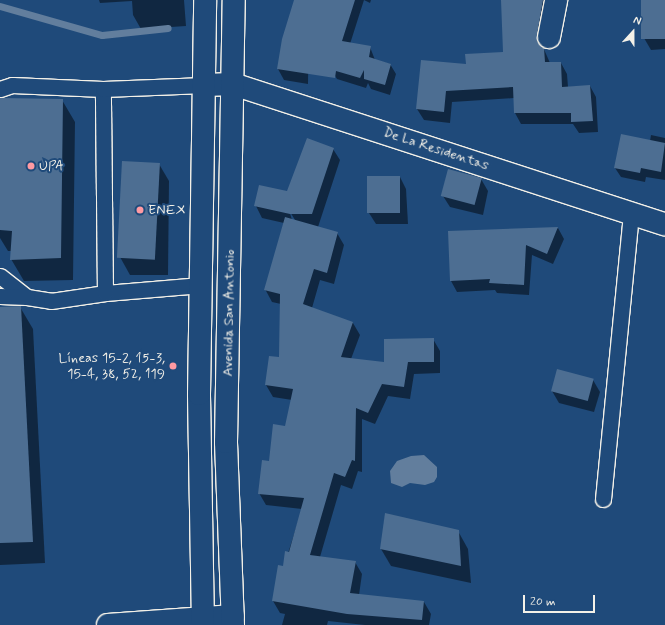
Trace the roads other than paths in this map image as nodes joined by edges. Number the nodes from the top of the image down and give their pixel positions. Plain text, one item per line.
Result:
1 (205, 0) edge
2 (234, 0) edge
3 (556, 0) edge
4 (550, 38) dead end
5 (205, 84) junction
6 (233, 84) junction
7 (4, 86) edge
8 (103, 89) junction
9 (631, 212) junction
10 (665, 224) edge
11 (0, 276) edge
12 (201, 285) junction
13 (105, 292) junction
14 (0, 296) edge
15 (27, 297) junction
16 (603, 499) dead end
17 (233, 621) edge
18 (202, 622) edge
19 (108, 625) edge

1 - 5 main road, Avenida San Antonio
2 - 6 main road, Avenida San Antonio
3 - 4 main road
5 - 6 main road, De La Residentas
5 - 8 lane
5 - 12 main road, Avenida San Antonio
6 - 9 main road, De La Residentas
6 - 17 main road, Avenida San Antonio
7 - 8 lane
8 - 13 lane
9 - 10 main road, De La Residentas
9 - 16 lane
11 - 15 lane
12 - 13 lane
12 - 18 main road, Avenida San Antonio
13 - 15 lane
14 - 15 lane
17 - 18 main road
18 - 19 main road

